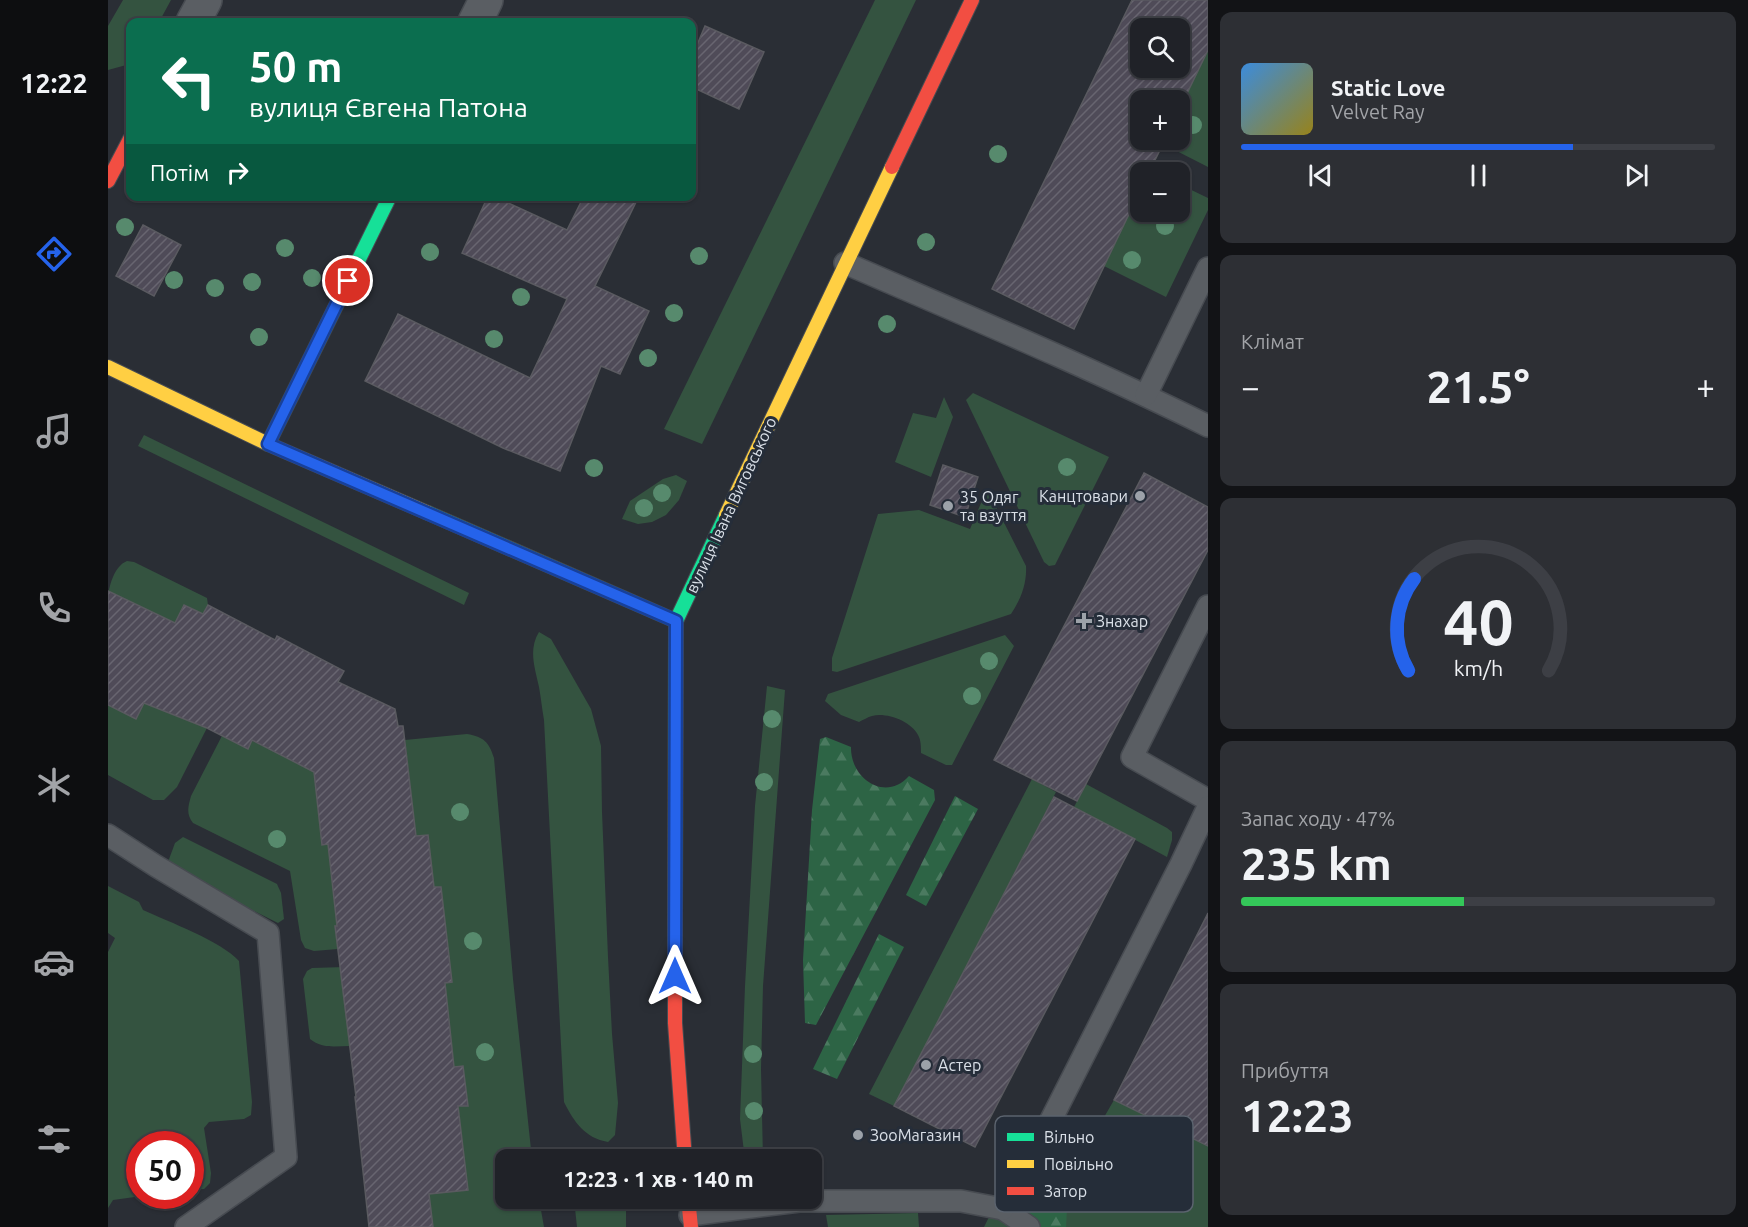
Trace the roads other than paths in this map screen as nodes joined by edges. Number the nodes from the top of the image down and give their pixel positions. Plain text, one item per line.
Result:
1 (205, 0) edge
2 (486, 0) edge
3 (972, 0) edge
4 (195, 18) edge
5 (477, 18) edge
6 (126, 147) edge
7 (108, 181) edge
8 (388, 201) edge
9 (845, 263) junction
10 (1208, 268) edge
11 (108, 367) edge
12 (1146, 395) junction
13 (1208, 426) edge
14 (268, 444) junction
15 (1208, 606) edge
16 (676, 621) junction
17 (1208, 800) edge
18 (1208, 807) edge
19 (108, 835) edge
20 (1052, 1116) edge
21 (685, 1149) edge
22 (995, 1202) edge
23 (1016, 1212) edge
24 (690, 1214) edge
25 (186, 1227) edge
26 (1029, 1227) edge

1 - 4 street
2 - 5 street
3 - 9 main road, вулиця Івана Виговського
6 - 7 main road
8 - 14 main road
9 - 12 lane
9 - 16 main road, вулиця Івана Виговського
10 - 12 lane
11 - 14 main road
12 - 13 lane
14 - 16 main road
15 - 17 lane
16 - 21 main road, вулиця Івана Виговського
18 - 20 lane
19 - 25 lane
22 - 24 lane
23 - 26 lane

